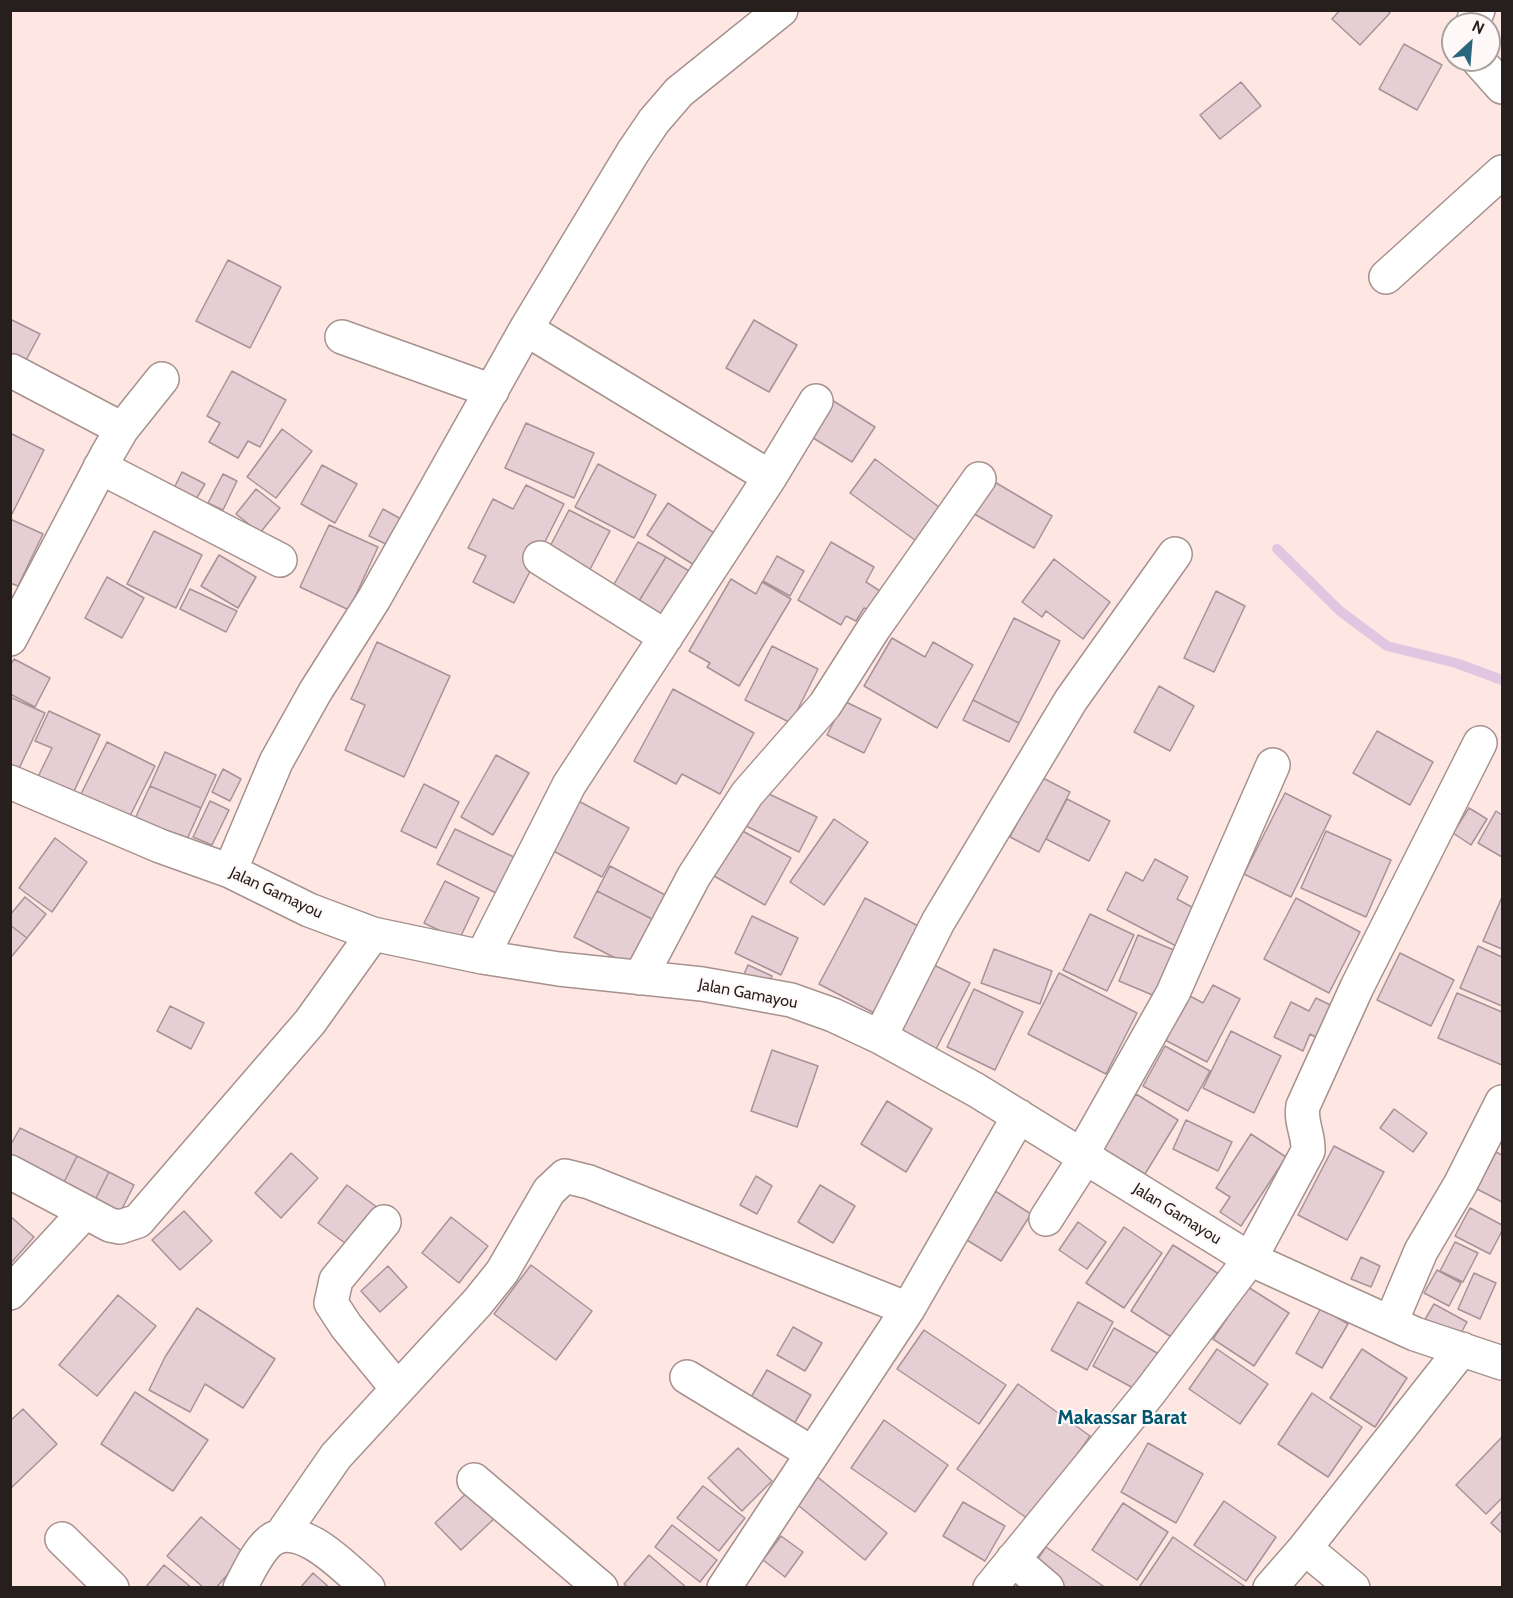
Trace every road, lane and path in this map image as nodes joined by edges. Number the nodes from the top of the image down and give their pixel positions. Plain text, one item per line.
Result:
1 (781, 10) edge
2 (1490, 72) edge
3 (1503, 87) edge
4 (1503, 172) edge
5 (1386, 277) dead end
6 (526, 329) junction
7 (342, 337) dead end
8 (12, 371) dead end
9 (162, 379) dead end
10 (492, 390) junction
11 (816, 401) dead end
12 (122, 429) junction
13 (100, 467) junction
14 (770, 477) junction
15 (979, 479) dead end
16 (1175, 554) dead end
17 (540, 558) dead end
18 (280, 560) dead end
19 (666, 637) junction
20 (10, 639) edge
21 (1480, 743) dead end
22 (1273, 765) dead end
23 (10, 782) edge
24 (230, 871) junction
25 (373, 933) junction
26 (482, 957) junction
27 (640, 978) junction
28 (880, 1037) junction
29 (1503, 1102) edge
30 (1019, 1116) junction
31 (1083, 1157) junction
32 (10, 1172) edge
33 (84, 1213) junction
34 (1046, 1219) dead end
35 (384, 1222) dead end
36 (1250, 1259) junction
37 (10, 1293) edge
38 (908, 1309) junction
39 (1391, 1322) junction
40 (1462, 1349) junction
41 (1503, 1363) edge
42 (687, 1377) dead end
43 (396, 1387) junction
44 (812, 1453) junction
45 (474, 1480) dead end
46 (282, 1534) junction
47 (62, 1539) dead end
48 (1305, 1548) junction
49 (1013, 1559) junction
50 (112, 1587) edge
51 (240, 1587) edge
52 (368, 1587) edge
53 (601, 1587) edge
54 (724, 1587) edge
55 (990, 1587) edge
56 (1047, 1587) edge
57 (1270, 1587) edge
58 (1353, 1587) edge

1 - 6 street
2 - 3 street
4 - 5 street
6 - 10 street
6 - 14 street
7 - 10 street
8 - 12 street
9 - 12 street
10 - 24 street
11 - 14 street
12 - 13 street
13 - 18 street
13 - 20 street
14 - 19 street
15 - 27 street
16 - 28 street
17 - 19 street
19 - 26 street
21 - 36 street
22 - 31 street
23 - 24 street, Jalan Gamayou
24 - 25 street, Jalan Gamayou
25 - 26 street, Jalan Gamayou
25 - 33 street
26 - 27 street, Jalan Gamayou
27 - 28 street, Jalan Gamayou
28 - 30 street, Jalan Gamayou
29 - 39 street
30 - 31 street, Jalan Gamayou
30 - 38 street
31 - 34 street
31 - 36 street, Jalan Gamayou
32 - 33 street
33 - 37 street
35 - 43 street
36 - 39 street, Jalan Gamayou
36 - 49 street
38 - 43 street
38 - 44 street
39 - 40 street, Jalan Gamayou
40 - 41 street, Jalan Gamayou
40 - 48 street
42 - 44 street
43 - 46 street
44 - 54 street
45 - 53 street
46 - 51 street
46 - 52 street
47 - 50 street
48 - 57 street
48 - 58 street
49 - 55 street
49 - 56 street

